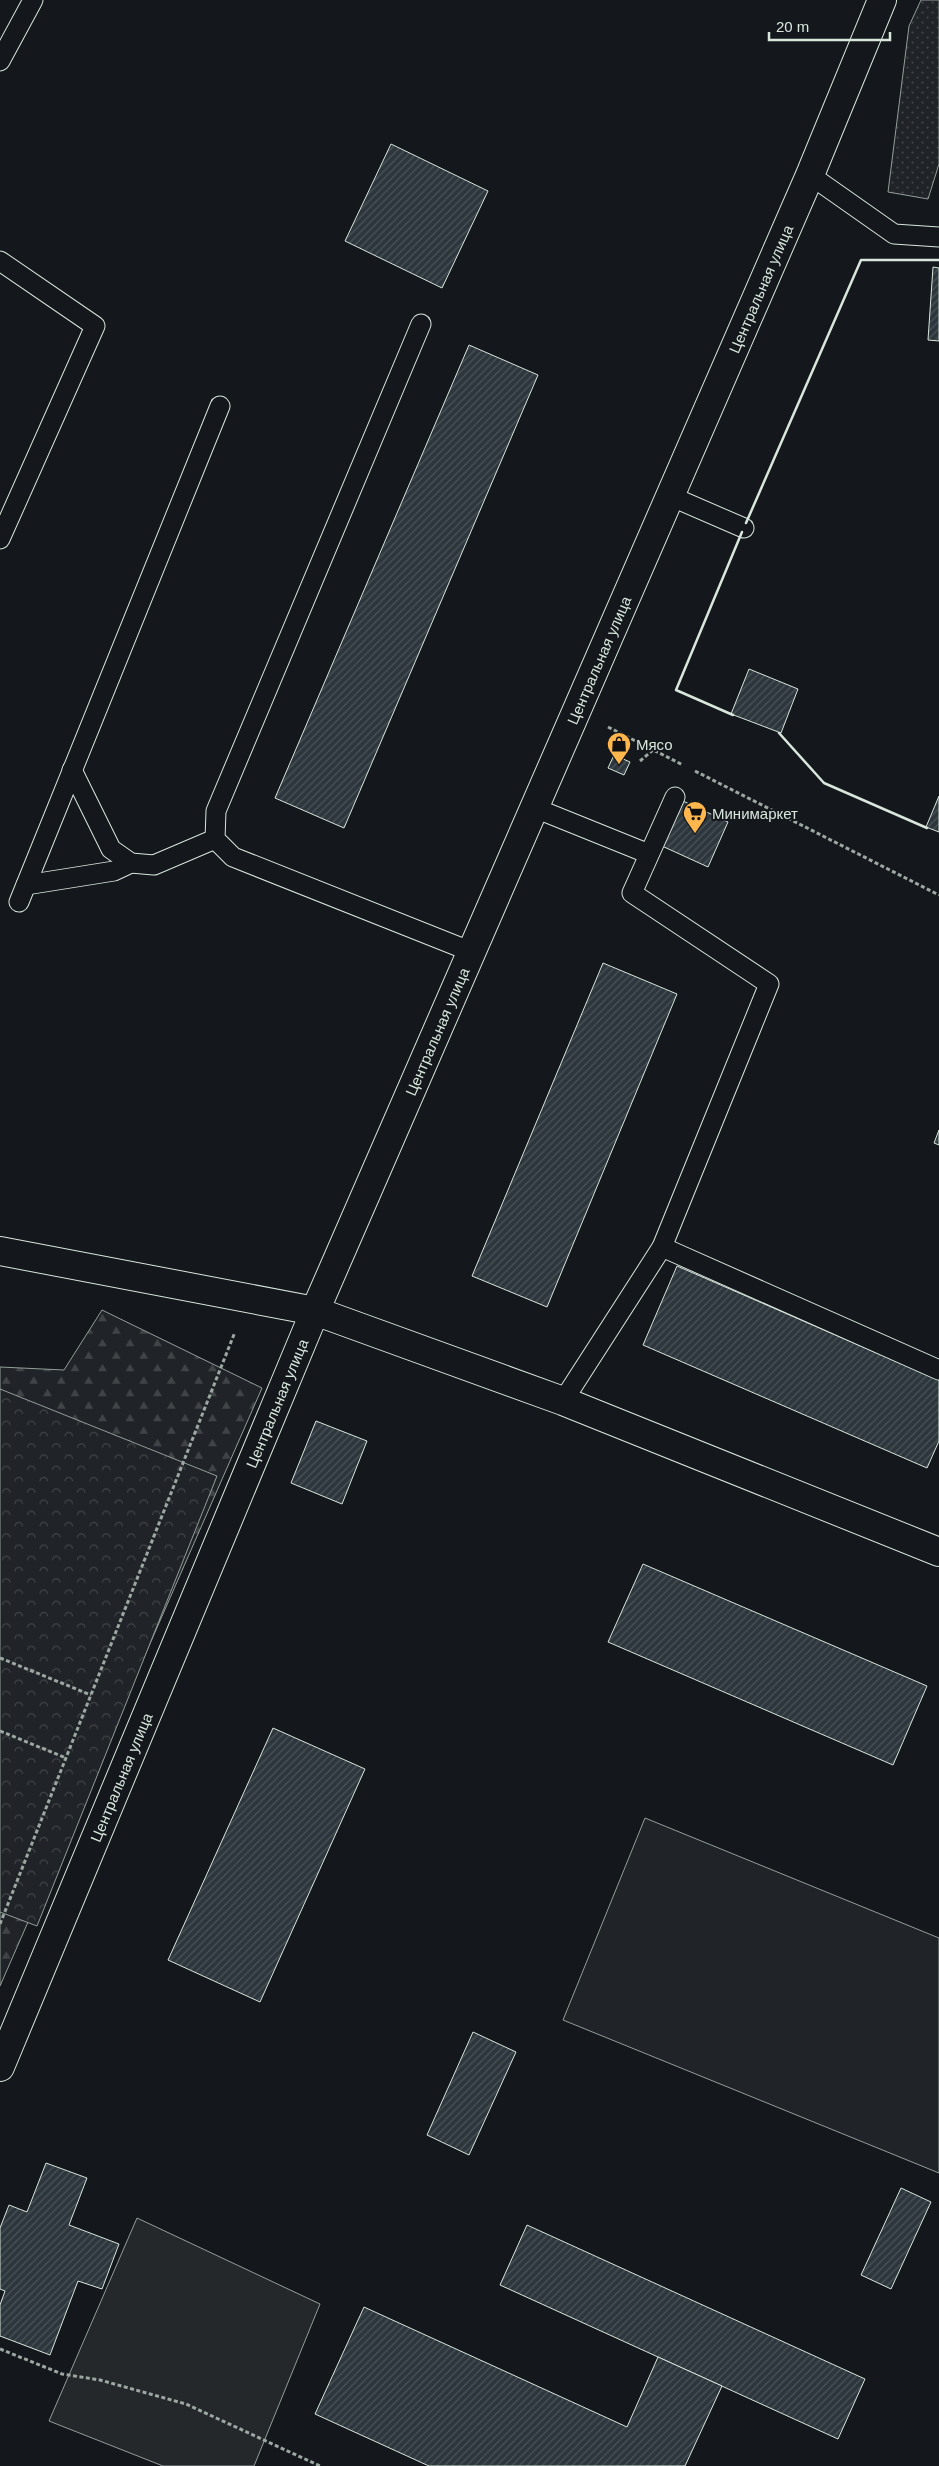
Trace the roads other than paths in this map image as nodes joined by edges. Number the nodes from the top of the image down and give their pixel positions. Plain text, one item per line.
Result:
1 (33, 0) edge
2 (882, 0) edge
3 (0, 62) edge
4 (810, 175) junction
5 (939, 237) edge
6 (0, 261) edge
7 (421, 324) dead end
8 (220, 406) dead end
9 (670, 496) junction
10 (744, 528) dead end
11 (0, 539) edge
12 (72, 770) junction
13 (675, 797) dead end
14 (535, 808) junction
15 (215, 838) junction
16 (649, 854) junction
17 (130, 863) junction
18 (472, 952) junction
19 (662, 1247) junction
20 (0, 1251) edge
21 (315, 1311) junction
22 (939, 1370) edge
23 (563, 1401) junction
24 (939, 1552) edge
25 (0, 2067) edge

1 - 3 lane
2 - 4 street, Центральная улица
4 - 5 lane
4 - 9 street, Центральная улица
6 - 11 lane
7 - 15 lane
8 - 12 lane
9 - 10 lane
9 - 14 street, Центральная улица
12 - 17 lane
12 - 17 lane
13 - 16 lane
14 - 16 lane
14 - 18 street, Центральная улица
15 - 17 lane
15 - 18 lane
16 - 19 lane
18 - 21 street, Центральная улица
19 - 22 lane
19 - 23 lane
20 - 21 street
21 - 23 street
21 - 25 street, Центральная улица
23 - 24 street

